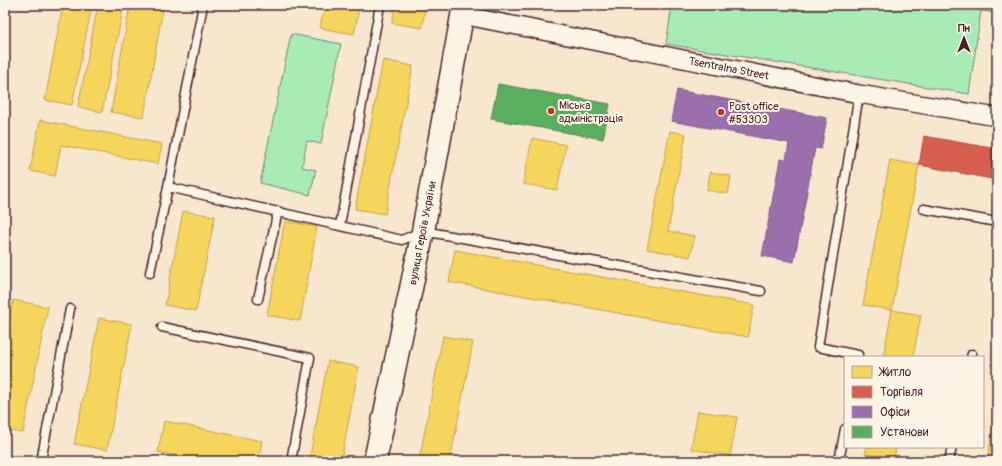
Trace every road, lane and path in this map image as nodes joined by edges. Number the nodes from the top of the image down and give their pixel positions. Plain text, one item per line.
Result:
1 (203, 5) edge
2 (380, 5) edge
3 (463, 10) edge
4 (859, 94) junction
5 (997, 117) edge
6 (168, 187) junction
7 (924, 209) dead end
8 (278, 211) junction
9 (997, 222) edge
10 (340, 225) junction
11 (423, 231) junction
12 (150, 273) dead end
13 (761, 291) dead end
14 (258, 299) dead end
15 (70, 309) dead end
16 (162, 327) dead end
17 (858, 356) edge
18 (844, 434) edge
19 (952, 448) edge
20 (40, 461) edge
21 (291, 461) edge
22 (375, 461) edge
23 (839, 461) edge
24 (949, 461) edge

1 - 6 lane
2 - 10 lane
3 - 4 street, Tsentralna Street
3 - 11 street, вулиця Героїв України
4 - 5 street, Tsentralna Street
4 - 17 lane
6 - 8 lane
6 - 12 lane
7 - 9 lane
8 - 10 lane
8 - 14 lane
10 - 11 lane
11 - 13 lane
11 - 22 street, вулиця Героїв України
15 - 20 lane
16 - 21 lane
18 - 23 lane
19 - 24 lane

